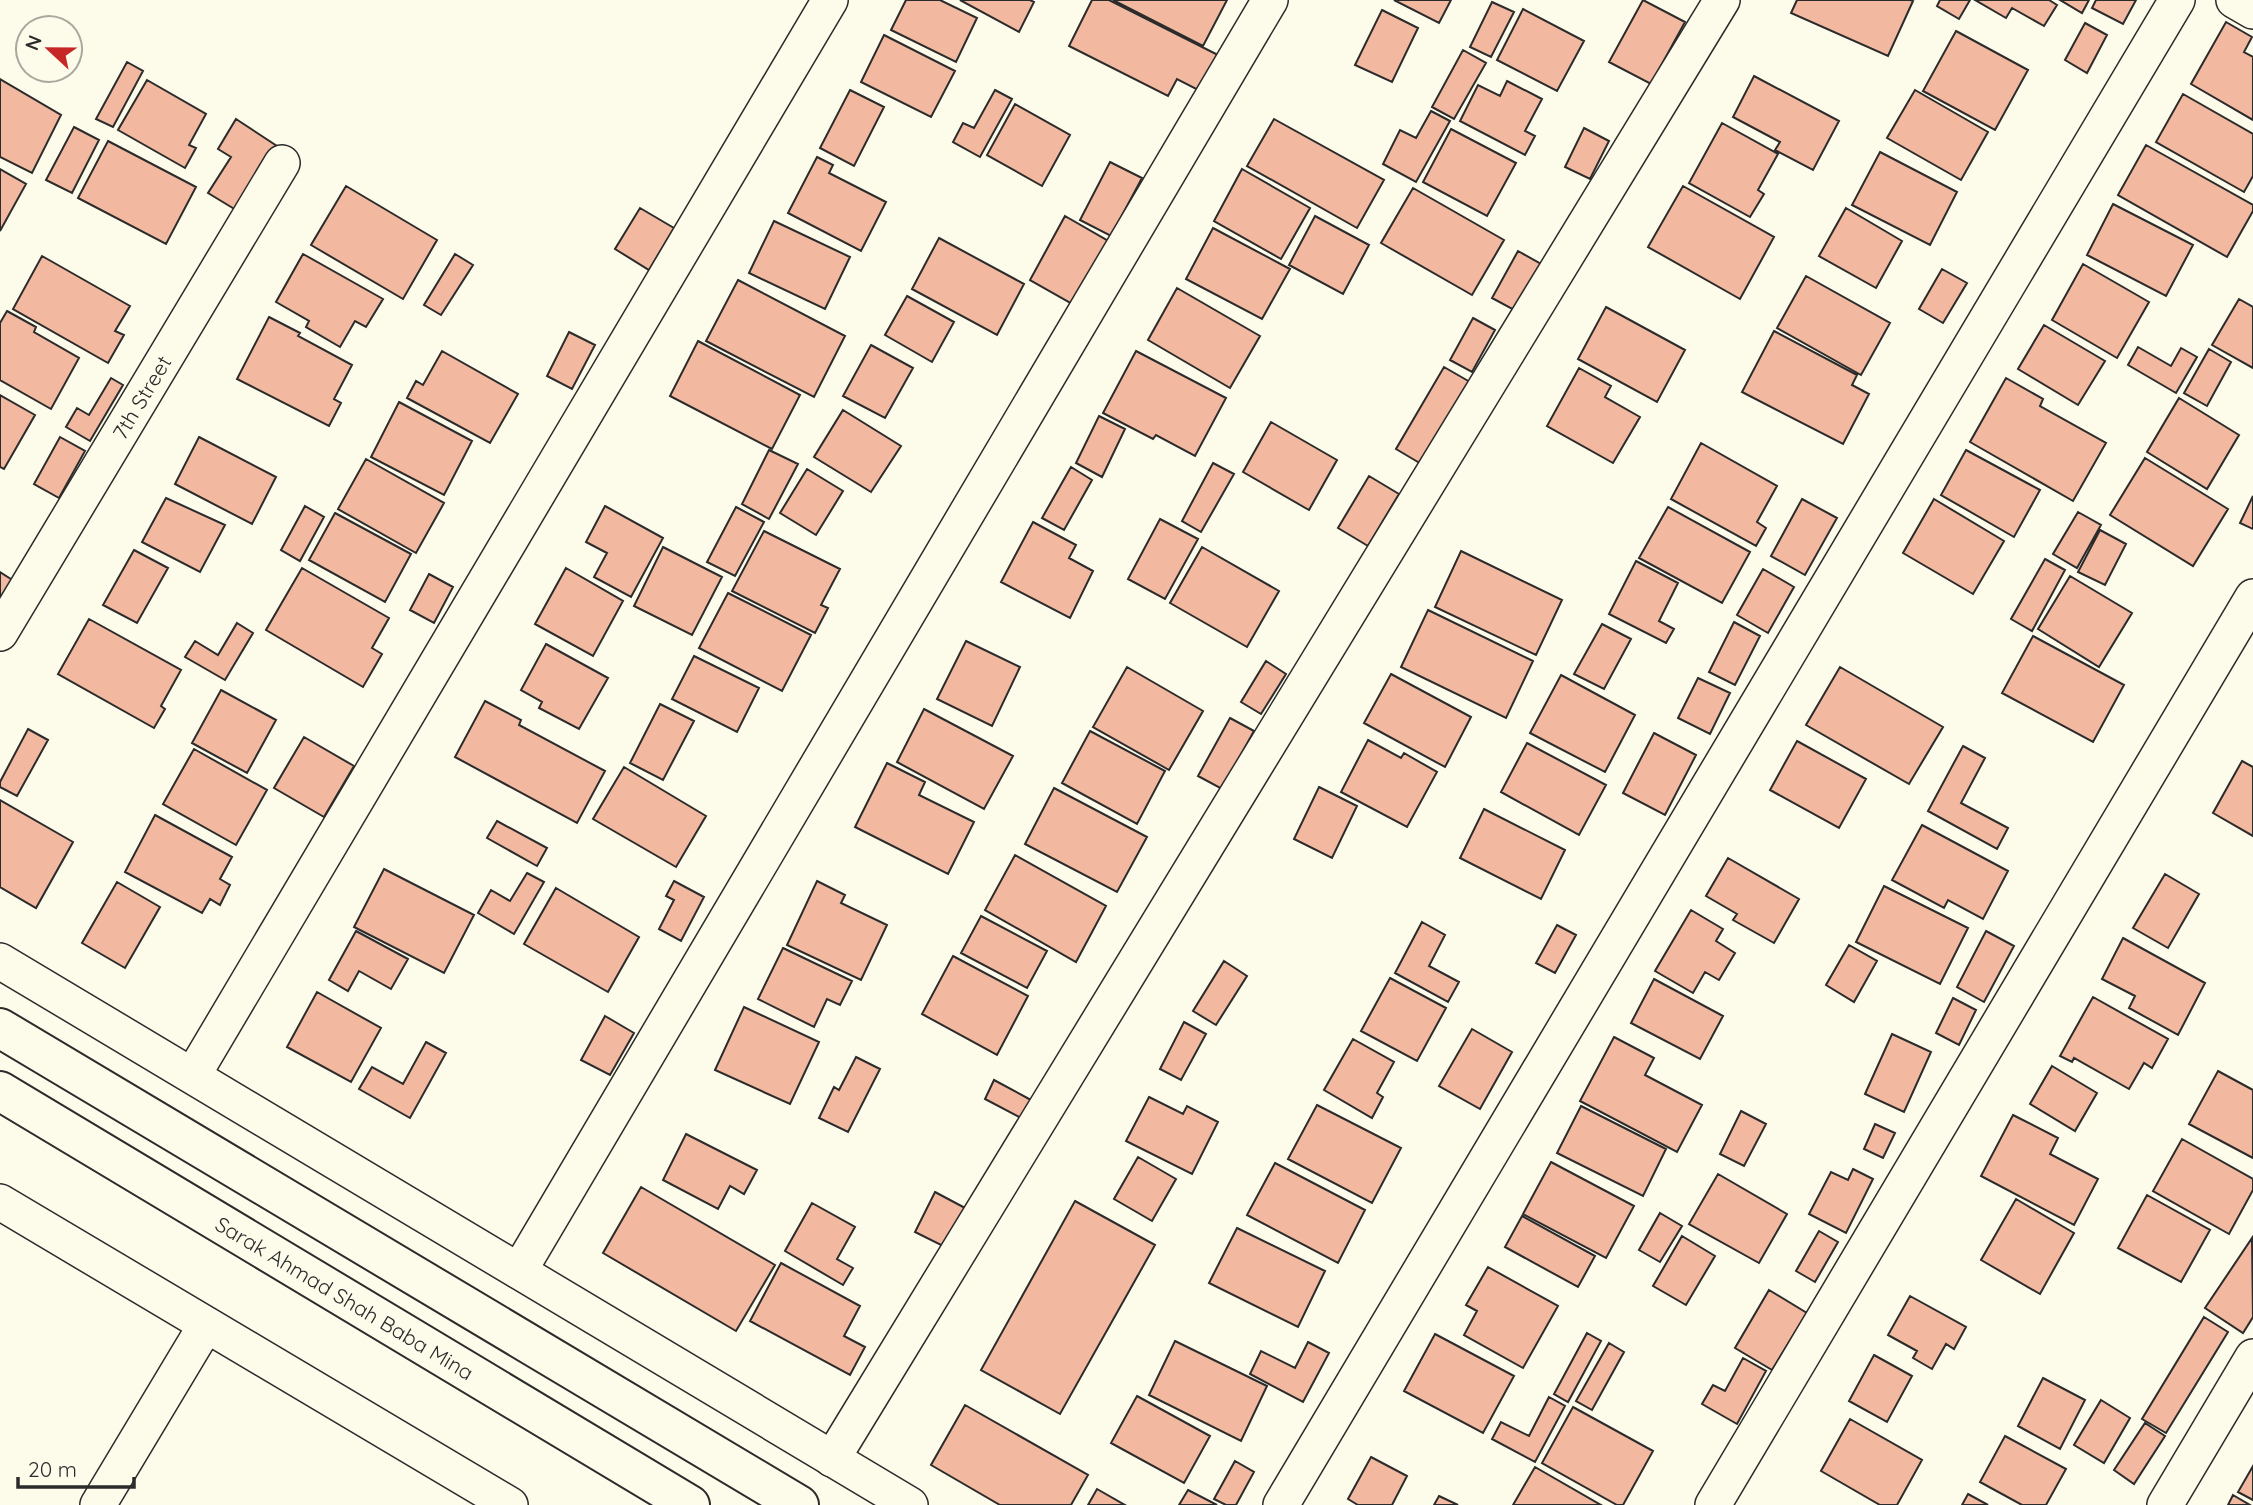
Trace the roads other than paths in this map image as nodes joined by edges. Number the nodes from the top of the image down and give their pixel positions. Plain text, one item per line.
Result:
1 (831, 0) edge
2 (1270, 0) edge
3 (1722, 0) edge
4 (2177, 0) edge
5 (2234, 0) edge
6 (2253, 11) edge
7 (282, 163) dead end
8 (2253, 597) edge
9 (0, 634) edge
10 (0, 961) edge
11 (0, 1028) edge
12 (193, 1075) junction
13 (0, 1091) edge
14 (0, 1202) edge
15 (519, 1271) junction
16 (206, 1325) junction
17 (2253, 1357) edge
18 (832, 1459) junction
19 (98, 1505) edge
20 (510, 1505) edge
21 (690, 1505) edge
22 (799, 1505) edge
23 (910, 1505) edge
24 (1281, 1505) edge
25 (1713, 1505) edge
26 (2165, 1505) edge

1 - 12 street
2 - 15 street
3 - 18 street
4 - 24 street
5 - 6 street
7 - 9 street, 7th Street
8 - 25 street
10 - 12 street
11 - 22 highway
12 - 15 street
13 - 21 highway, Sarak Ahmad Shah Baba Mina
14 - 16 street
15 - 18 street
16 - 19 street
16 - 20 street
17 - 26 street
18 - 23 street

